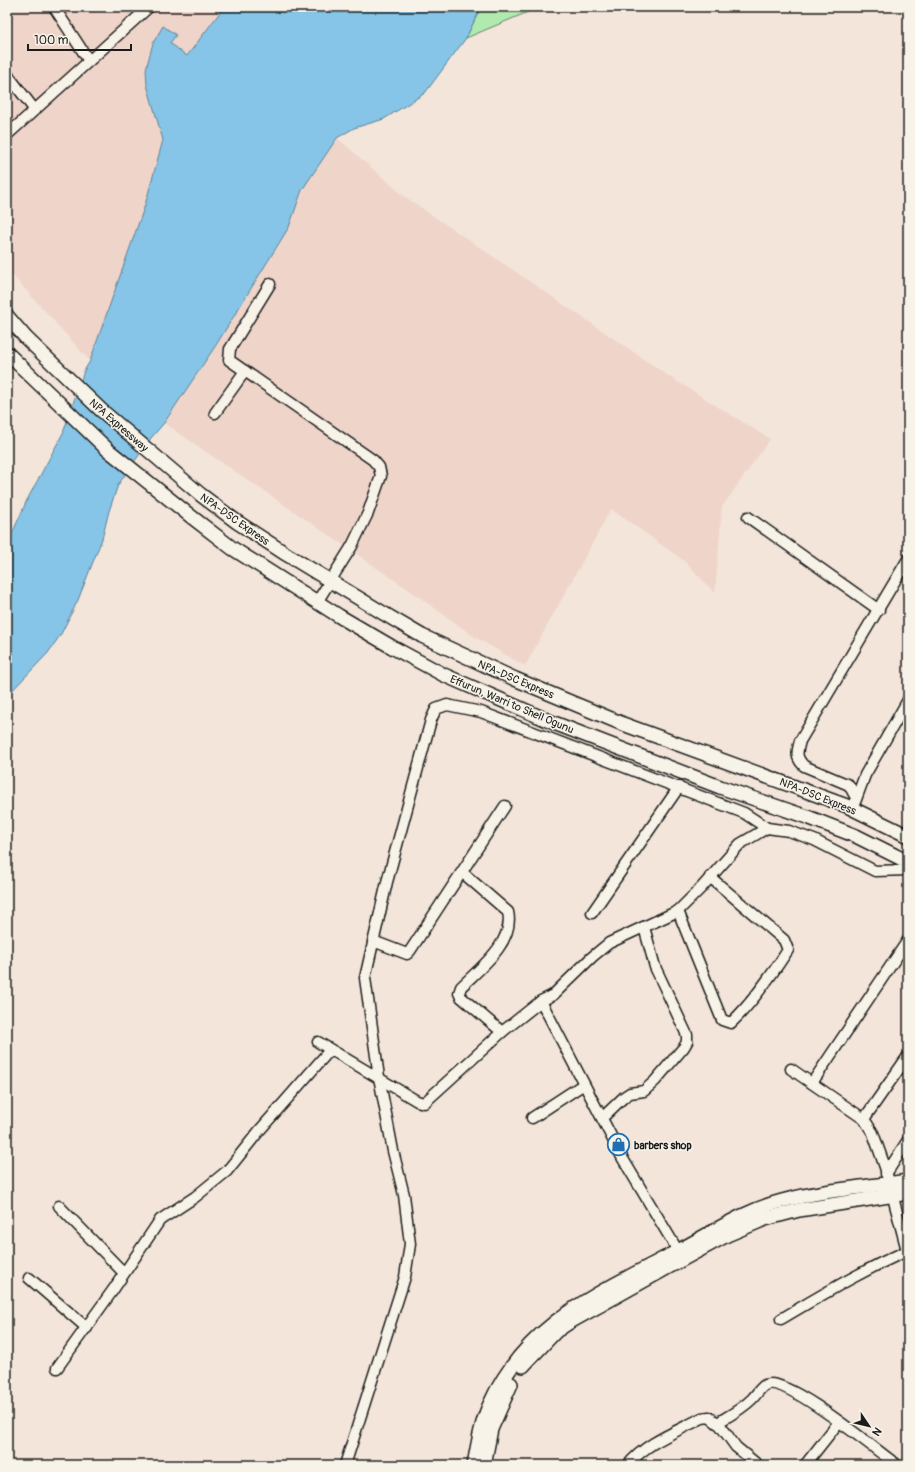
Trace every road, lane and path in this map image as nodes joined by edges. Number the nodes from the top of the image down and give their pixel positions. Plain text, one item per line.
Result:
1 (54, 7) edge
2 (149, 7) edge
3 (89, 61) junction
4 (7, 74) edge
5 (34, 109) junction
6 (7, 135) edge
7 (270, 284) dead end
8 (7, 316) edge
9 (7, 353) edge
10 (245, 371) junction
11 (215, 413) dead end
12 (159, 458) joint
13 (748, 517) dead end
14 (908, 559) edge
15 (330, 582) junction
16 (317, 602) junction
17 (879, 610) junction
18 (908, 700) edge
19 (679, 787) junction
20 (855, 804) junction
21 (505, 806) dead end
22 (767, 828) junction
23 (908, 836) edge
24 (908, 862) edge
25 (908, 870) edge
26 (463, 873) junction
27 (710, 877) junction
28 (678, 910) junction
29 (592, 913) dead end
30 (644, 927) junction
31 (908, 940) edge
32 (373, 941) junction
33 (541, 1001) junction
34 (502, 1032) junction
35 (318, 1042) dead end
36 (330, 1050) junction
37 (908, 1056) edge
38 (791, 1069) dead end
39 (379, 1077) junction
40 (812, 1083) junction
41 (584, 1084) junction
42 (532, 1118) dead end
43 (602, 1118) junction
44 (864, 1119) junction
45 (908, 1140) edge
46 (908, 1181) edge
47 (889, 1184) junction
48 (908, 1193) edge
49 (59, 1206) dead end
50 (678, 1251) junction
51 (908, 1252) edge
52 (124, 1272) junction
53 (29, 1278) dead end
54 (781, 1319) dead end
55 (87, 1328) junction
56 (57, 1368) dead end
57 (839, 1422) junction
58 (717, 1423) junction
59 (632, 1463) edge
60 (345, 1465) edge
61 (474, 1465) edge
62 (484, 1465) edge
63 (758, 1465) edge
64 (805, 1465) edge
65 (897, 1465) edge

1 - 3 street
2 - 3 street
3 - 5 street
4 - 5 street
5 - 6 street
7 - 10 street
8 - 12 main road, NPA Expressway
9 - 16 main road, Effurun, Warri to Shell Ogunu
10 - 11 street
10 - 15 street
12 - 15 main road, NPA-DSC Express
13 - 17 street
14 - 17 street
15 - 16 street
15 - 20 main road, NPA-DSC Express
16 - 24 main road, Effurun, Warri to Shell Ogunu
17 - 20 street
18 - 20 street
19 - 22 street
19 - 29 street
19 - 32 street
20 - 23 main road, NPA-DSC Express
21 - 26 street
22 - 25 street
22 - 27 street
26 - 32 street
26 - 34 street
27 - 28 street
27 - 28 street
28 - 30 street
30 - 33 street
30 - 43 street
31 - 40 street
32 - 39 street
33 - 34 street
33 - 41 street
34 - 39 street
35 - 36 street
36 - 39 street
36 - 52 street
37 - 44 street
38 - 40 street
39 - 60 street
40 - 44 street
41 - 42 street
41 - 43 street
43 - 50 street
44 - 47 street
45 - 47 street
46 - 47 main road
47 - 48 main road
47 - 50 main road
47 - 51 street
47 - 62 main road
49 - 52 street
50 - 61 main road
51 - 54 street
52 - 55 street
53 - 55 street
55 - 56 street
57 - 58 street
57 - 64 street
57 - 65 street
58 - 59 street
58 - 63 street

